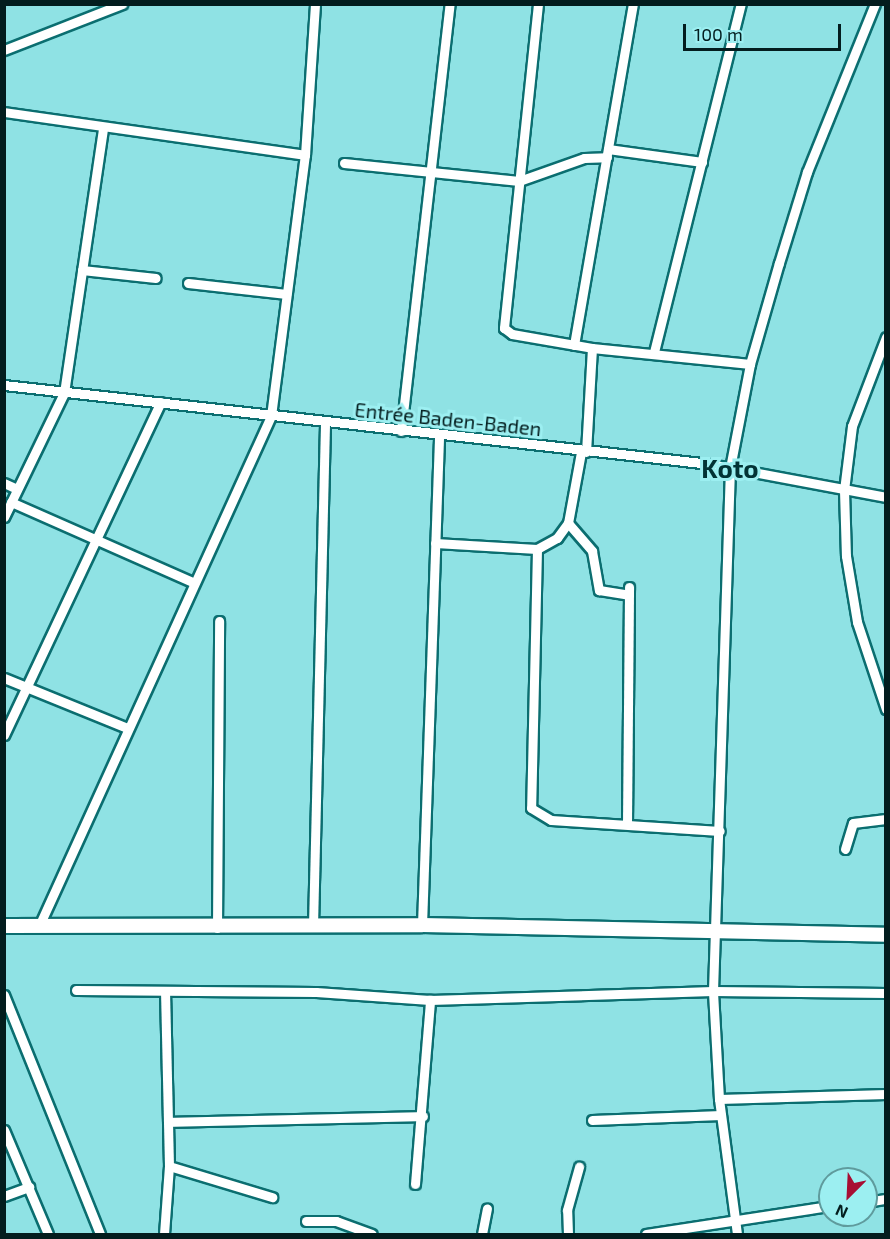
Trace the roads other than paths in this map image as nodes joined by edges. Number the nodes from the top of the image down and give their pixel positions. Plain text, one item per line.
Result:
1 (122, 4) edge
2 (315, 4) edge
3 (450, 4) edge
4 (538, 4) edge
5 (633, 4) edge
6 (741, 4) edge
7 (875, 4) edge
8 (4, 50) edge
9 (4, 112) edge
10 (102, 128) junction
11 (608, 153) junction
12 (305, 155) junction
13 (702, 162) junction
14 (344, 163) dead end
15 (429, 175) junction
16 (519, 181) junction
17 (82, 270) junction
18 (156, 278) dead end
19 (188, 283) dead end
20 (286, 294) junction
21 (885, 337) edge
22 (574, 345) junction
23 (592, 348) junction
24 (654, 352) junction
25 (750, 364) junction
26 (4, 385) edge
27 (64, 393) junction
28 (161, 402) junction
29 (271, 416) junction
30 (325, 424) junction
31 (401, 430) junction
32 (439, 434) junction
33 (583, 452) junction
34 (730, 468) junction
35 (4, 483) edge
36 (17, 489) junction
37 (844, 490) junction
38 (885, 497) edge
39 (11, 502) junction
40 (4, 517) edge
41 (567, 523) junction
42 (95, 540) junction
43 (435, 543) junction
44 (537, 549) junction
45 (192, 582) junction
46 (219, 621) dead end
47 (4, 678) edge
48 (27, 687) junction
49 (885, 709) edge
50 (127, 728) junction
51 (4, 735) edge
52 (885, 819) edge
53 (627, 823) junction
54 (720, 831) junction
55 (845, 849) dead end
56 (422, 925) junction
57 (4, 926) edge
58 (39, 926) junction
59 (313, 926) junction
60 (217, 928) junction
61 (718, 929) junction
62 (885, 935) edge
63 (76, 990) dead end
64 (713, 991) junction
65 (165, 992) junction
66 (885, 993) edge
67 (4, 995) edge
68 (430, 1000) junction
69 (885, 1094) edge
70 (718, 1099) junction
71 (721, 1115) junction
72 (423, 1116) junction
73 (592, 1120) dead end
74 (168, 1122) junction
75 (4, 1130) edge
76 (169, 1166) junction
77 (579, 1167) dead end
78 (415, 1184) dead end
79 (29, 1187) junction
80 (4, 1196) edge
81 (272, 1197) dead end
82 (487, 1208) dead end
83 (818, 1208) edge
84 (735, 1220) junction
85 (306, 1221) dead end
86 (48, 1234) edge
87 (100, 1234) edge
88 (164, 1234) edge
89 (372, 1234) edge
90 (482, 1234) edge
91 (568, 1234) edge
92 (646, 1234) edge
93 (737, 1234) edge

1 - 8 street
2 - 12 street
3 - 15 street
4 - 16 street
5 - 11 street
6 - 13 street
7 - 25 street
9 - 10 street
10 - 12 street
10 - 17 street
11 - 13 street
11 - 16 street
11 - 22 street
12 - 20 street
13 - 24 street
14 - 15 street
15 - 16 street
15 - 31 street
16 - 22 street
17 - 18 street
17 - 27 street
19 - 20 street
20 - 29 street
21 - 37 street
22 - 23 street
23 - 24 street
23 - 33 street
24 - 25 street
25 - 34 street
26 - 27 street, Entrée Baden-Baden
27 - 28 street, Entrée Baden-Baden
27 - 36 street
28 - 29 street, Entrée Baden-Baden
28 - 42 street
29 - 30 street, Entrée Baden-Baden
29 - 45 street
30 - 31 street, Entrée Baden-Baden
30 - 59 street
31 - 32 street, Entrée Baden-Baden
32 - 33 street, Entrée Baden-Baden
32 - 43 street
33 - 34 street, Entrée Baden-Baden
33 - 41 street
34 - 37 street, Entrée Baden-Baden
34 - 54 street
35 - 36 street
36 - 39 street
37 - 38 street, Entrée Baden-Baden
37 - 49 street
39 - 40 street
39 - 42 street
41 - 44 street
41 - 53 street
42 - 45 street
42 - 48 street
43 - 44 street
43 - 56 street
44 - 53 street
45 - 50 street
46 - 60 street
47 - 48 street
48 - 50 street
48 - 51 street
50 - 58 street
52 - 55 street
53 - 54 street
54 - 61 street
56 - 59 main road
56 - 61 main road
57 - 58 main road
58 - 60 main road
59 - 60 main road
61 - 62 main road
61 - 64 street
63 - 65 street
64 - 66 street
64 - 68 street
64 - 70 street
65 - 68 street
65 - 74 street
67 - 87 street
68 - 72 street
69 - 70 street
70 - 71 street
71 - 73 street
71 - 84 street
72 - 74 street
72 - 78 street
74 - 76 street
75 - 79 street
76 - 81 street
76 - 88 street
77 - 91 street
79 - 80 street
79 - 86 street
82 - 90 street
83 - 84 street
84 - 92 street
84 - 93 street
85 - 89 street

